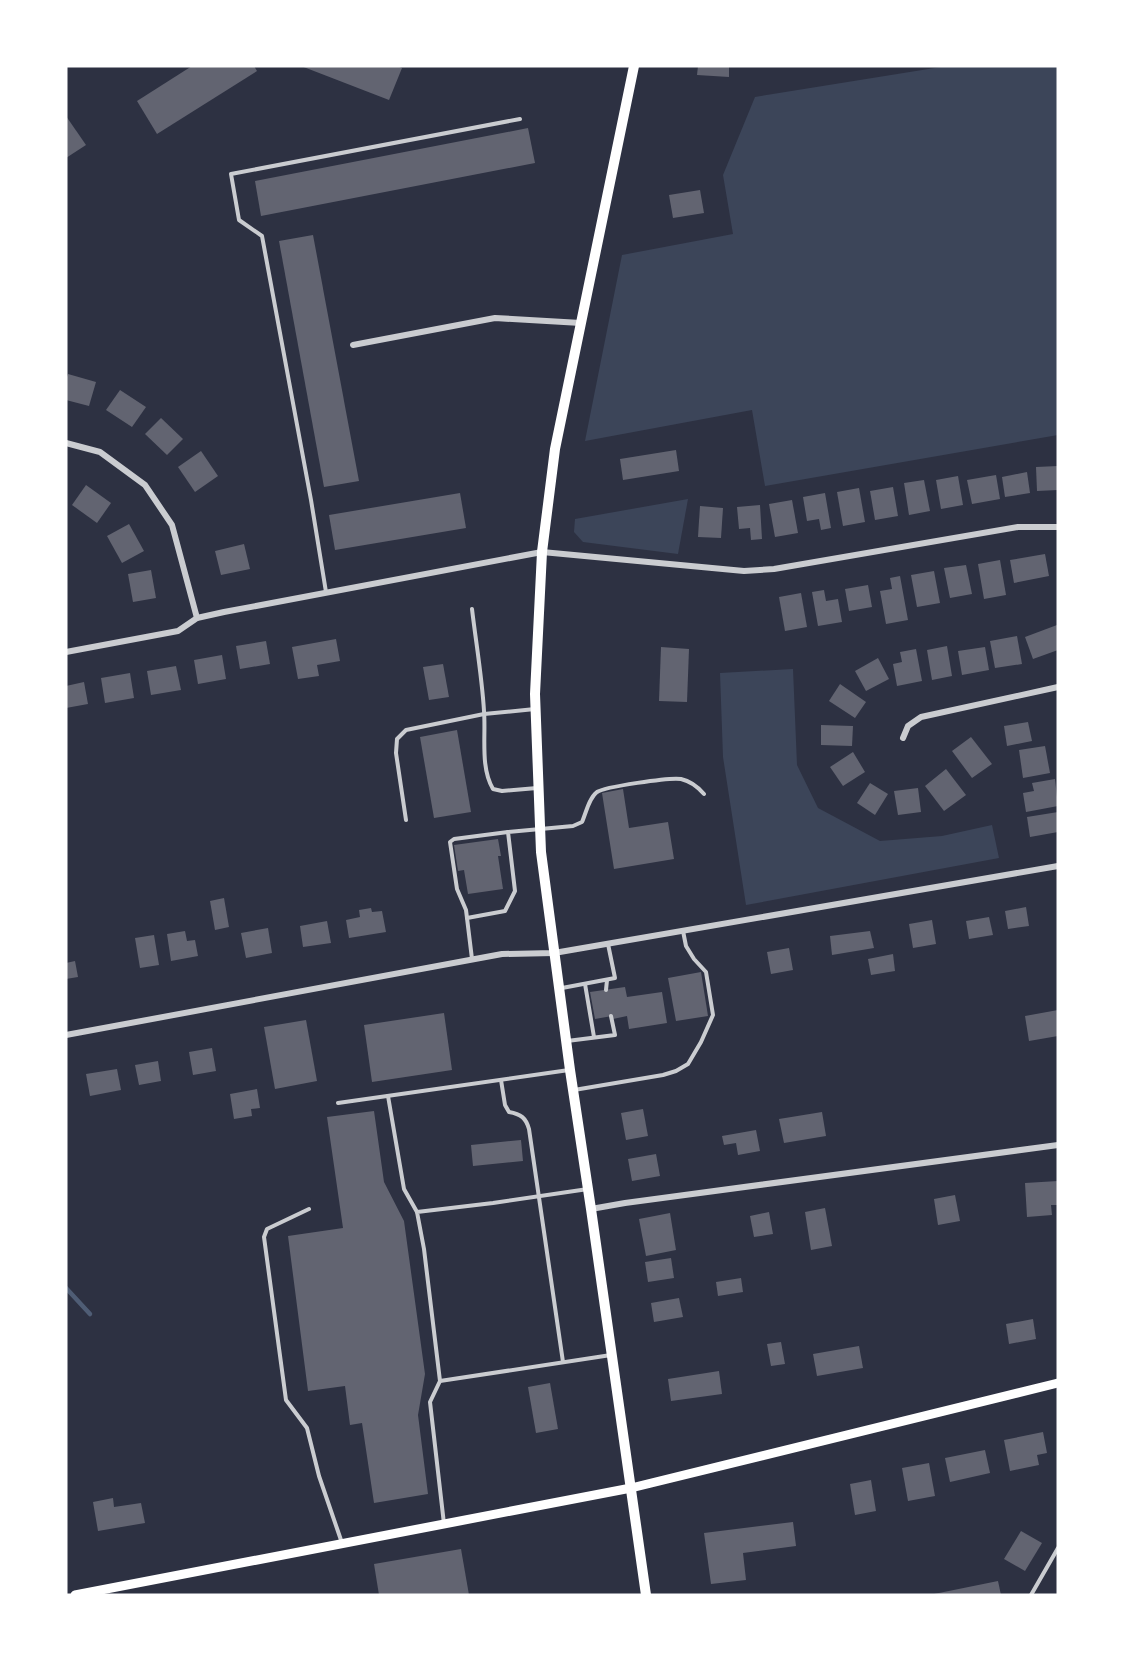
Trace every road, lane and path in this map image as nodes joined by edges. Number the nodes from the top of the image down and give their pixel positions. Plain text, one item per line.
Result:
1 (634, 66) edge
2 (520, 119) dead end
3 (581, 323) junction
4 (353, 345) dead end
5 (66, 443) edge
6 (1058, 527) edge
7 (542, 552) junction
8 (327, 593) junction
9 (472, 609) dead end
10 (197, 618) junction
11 (66, 652) edge
12 (1057, 689) edge
13 (536, 709) junction
14 (484, 714) junction
15 (903, 738) dead end
16 (539, 788) junction
17 (704, 794) dead end
18 (405, 820) dead end
19 (540, 830) junction
20 (508, 832) junction
21 (1058, 866) edge
22 (467, 918) junction
23 (683, 931) junction
24 (608, 943) junction
25 (554, 953) junction
26 (471, 960) junction
27 (607, 980) junction
28 (585, 984) junction
29 (559, 989) junction
30 (606, 990) dead end
31 (611, 1016) dead end
32 (66, 1035) edge
33 (594, 1037) junction
34 (566, 1041) junction
35 (570, 1070) junction
36 (501, 1080) junction
37 (573, 1090) junction
38 (388, 1096) junction
39 (338, 1103) dead end
40 (1058, 1144) edge
41 (588, 1189) junction
42 (539, 1197) junction
43 (309, 1209) dead end
44 (591, 1209) junction
45 (417, 1212) junction
46 (612, 1355) junction
47 (563, 1362) junction
48 (440, 1381) junction
49 (1058, 1383) edge
50 (631, 1488) junction
51 (444, 1524) junction
52 (342, 1544) junction
53 (1058, 1548) edge
54 (75, 1595) edge
55 (646, 1595) edge
56 (1031, 1595) edge

1 - 3 main road
2 - 8 lane
3 - 4 street
3 - 7 main road
5 - 10 street
6 - 7 street
7 - 8 street
7 - 13 main road
8 - 10 street
9 - 14 lane
10 - 11 street
12 - 15 street
13 - 14 lane
13 - 16 main road
14 - 16 lane
14 - 18 lane
16 - 19 main road
17 - 19 lane
19 - 20 lane
19 - 25 main road
20 - 22 lane
20 - 22 lane
21 - 23 street
22 - 26 lane
23 - 24 street
23 - 37 lane
24 - 25 street
24 - 27 lane
25 - 26 street
25 - 29 main road
26 - 32 street
27 - 28 lane
27 - 30 lane
28 - 29 lane
28 - 33 lane
29 - 34 main road
31 - 33 lane
33 - 34 lane
34 - 35 main road
35 - 36 lane
35 - 37 main road
36 - 38 lane
36 - 42 lane
37 - 41 main road
38 - 39 lane
38 - 45 lane
40 - 44 street
41 - 42 lane
41 - 44 main road
42 - 45 lane
42 - 47 lane
43 - 52 lane
44 - 46 main road
45 - 48 lane
46 - 47 lane
46 - 50 main road
47 - 48 lane
48 - 51 lane
49 - 50 main road
50 - 51 main road
50 - 55 main road
51 - 52 main road
52 - 54 main road
53 - 56 lane

